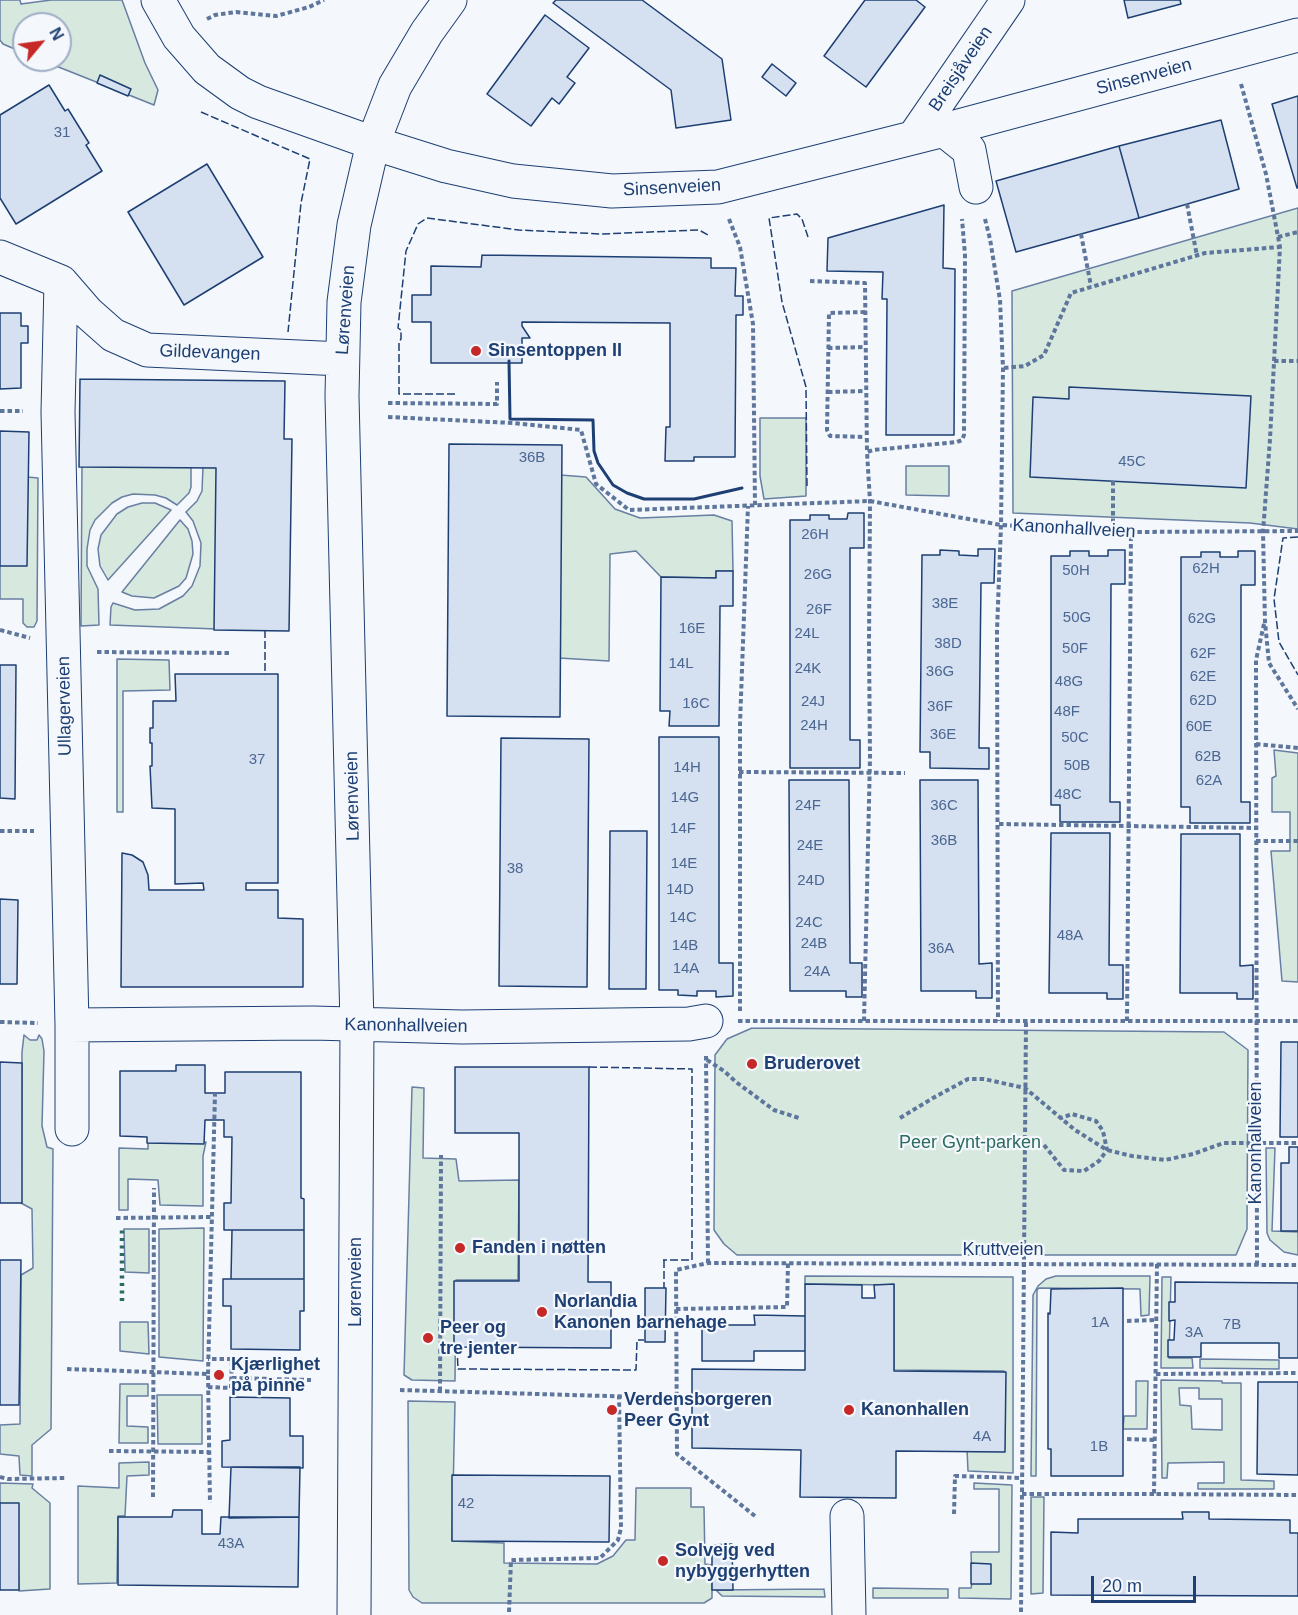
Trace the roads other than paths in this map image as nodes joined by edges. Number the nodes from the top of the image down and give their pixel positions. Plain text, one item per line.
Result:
1 (158, 0) edge
2 (450, 0) edge
3 (1008, 0) edge
4 (1298, 35) edge
5 (929, 134) junction
6 (373, 143) junction
7 (969, 198) road end
8 (0, 258) edge
9 (62, 282) junction
10 (342, 359) junction
11 (706, 1021) road end
12 (72, 1024) junction
13 (357, 1025) junction
14 (72, 1129) dead end
15 (847, 1516) dead end
16 (354, 1615) edge
17 (849, 1615) edge

1 - 6 street, Sinsenveien
2 - 6 street, Lørenveien
3 - 5 street, Breisjåveien
4 - 5 street, Sinsenveien
5 - 6 street, Sinsenveien
5 - 7 street
6 - 10 street, Lørenveien
8 - 9 street, Gildevangen
9 - 10 street, Gildevangen
9 - 12 street, Ullagerveien
10 - 13 street, Lørenveien
11 - 13 street, Kanonhallveien
12 - 13 street, Kanonhallveien
12 - 14 street, Ullagerveien
13 - 16 street, Lørenveien
15 - 17 street

